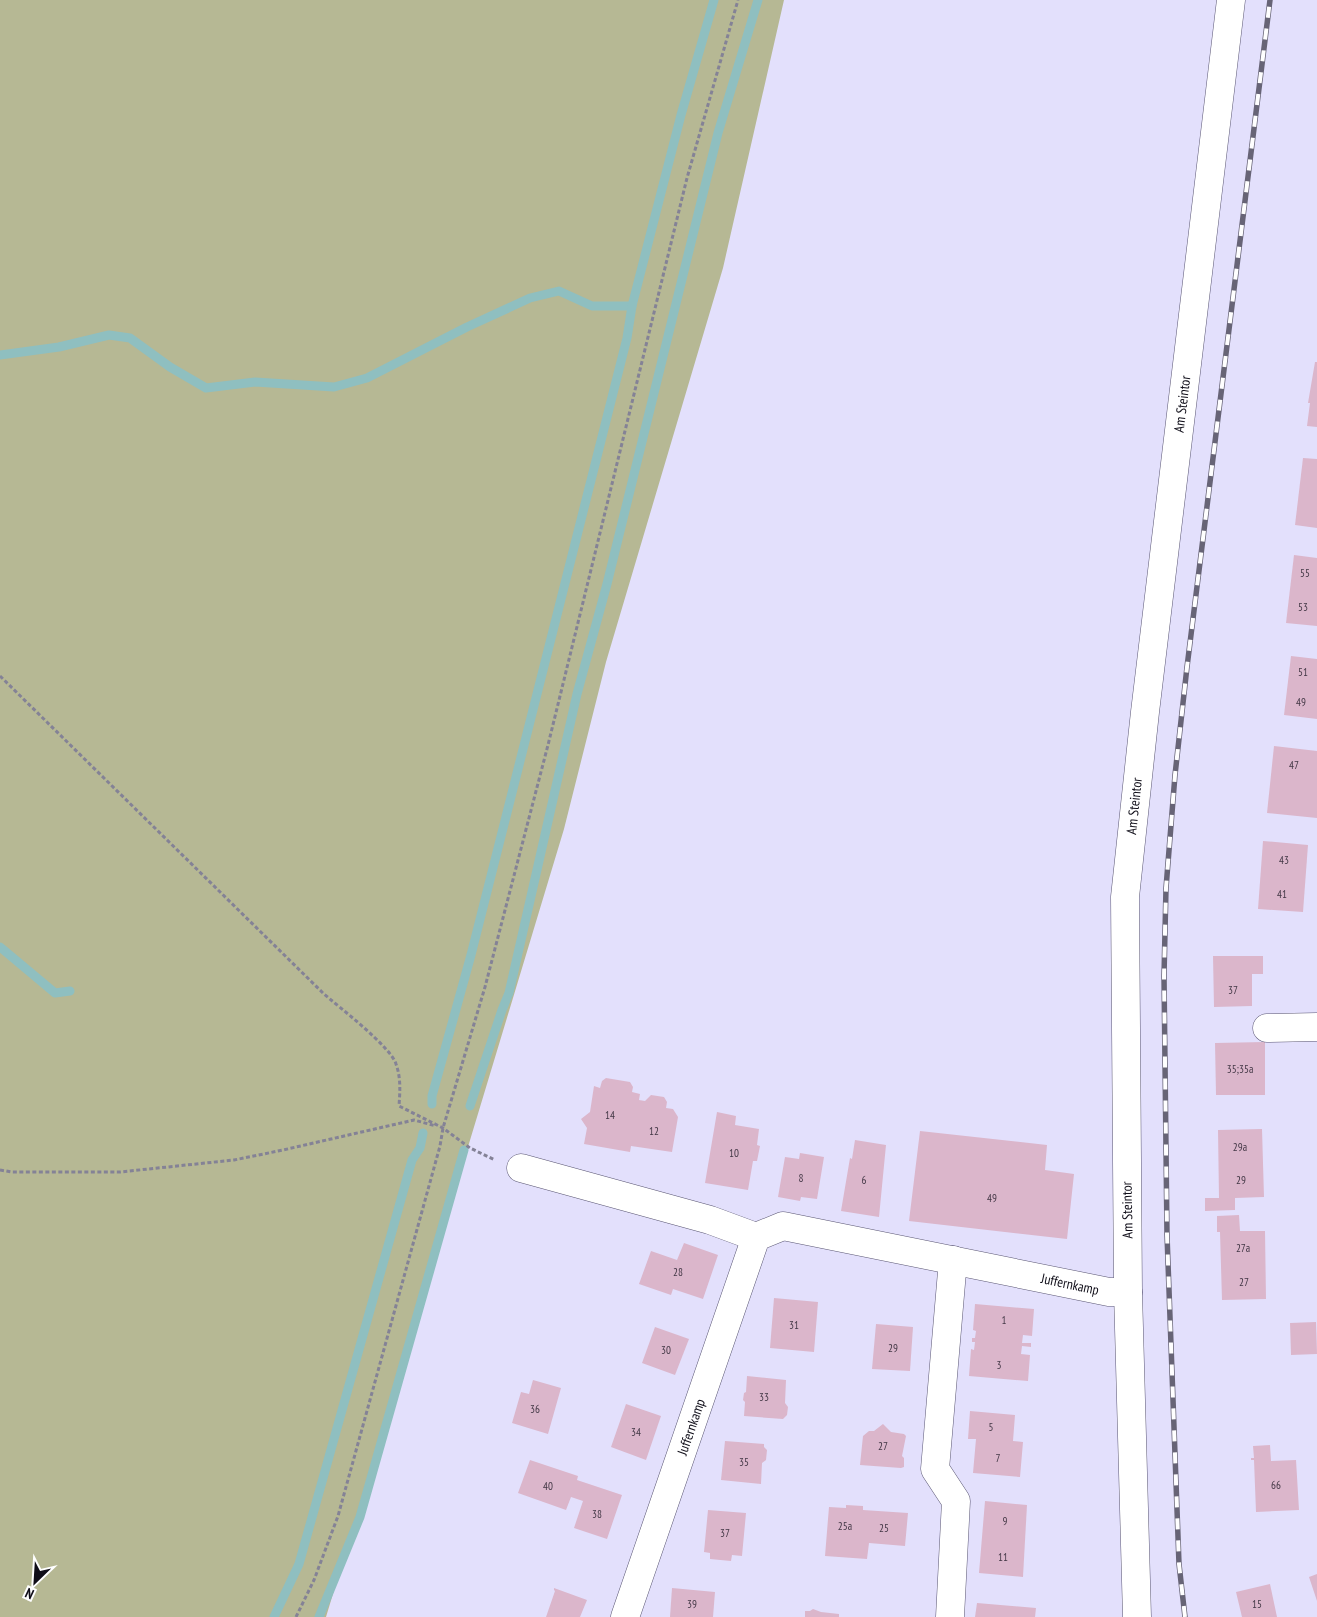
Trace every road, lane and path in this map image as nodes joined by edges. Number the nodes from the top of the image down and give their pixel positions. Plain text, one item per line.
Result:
1 (738, 0) edge
2 (1231, 0) edge
3 (0, 676) edge
4 (1317, 1027) edge
5 (1267, 1028) dead end
6 (444, 1128) junction
7 (522, 1168) joint
8 (0, 1170) edge
9 (756, 1237) junction
10 (953, 1260) junction
11 (1128, 1292) junction
12 (296, 1617) edge
13 (625, 1617) edge
14 (950, 1617) edge
15 (1137, 1617) edge

1 - 6 path
2 - 11 street, Am Steintor
3 - 6 path
4 - 5 street
6 - 7 path
6 - 8 path
6 - 12 path
7 - 9 street
9 - 10 street, Juffernkamp
9 - 13 street, Juffernkamp
10 - 11 street, Juffernkamp
10 - 14 street
11 - 15 street, Am Steintor

